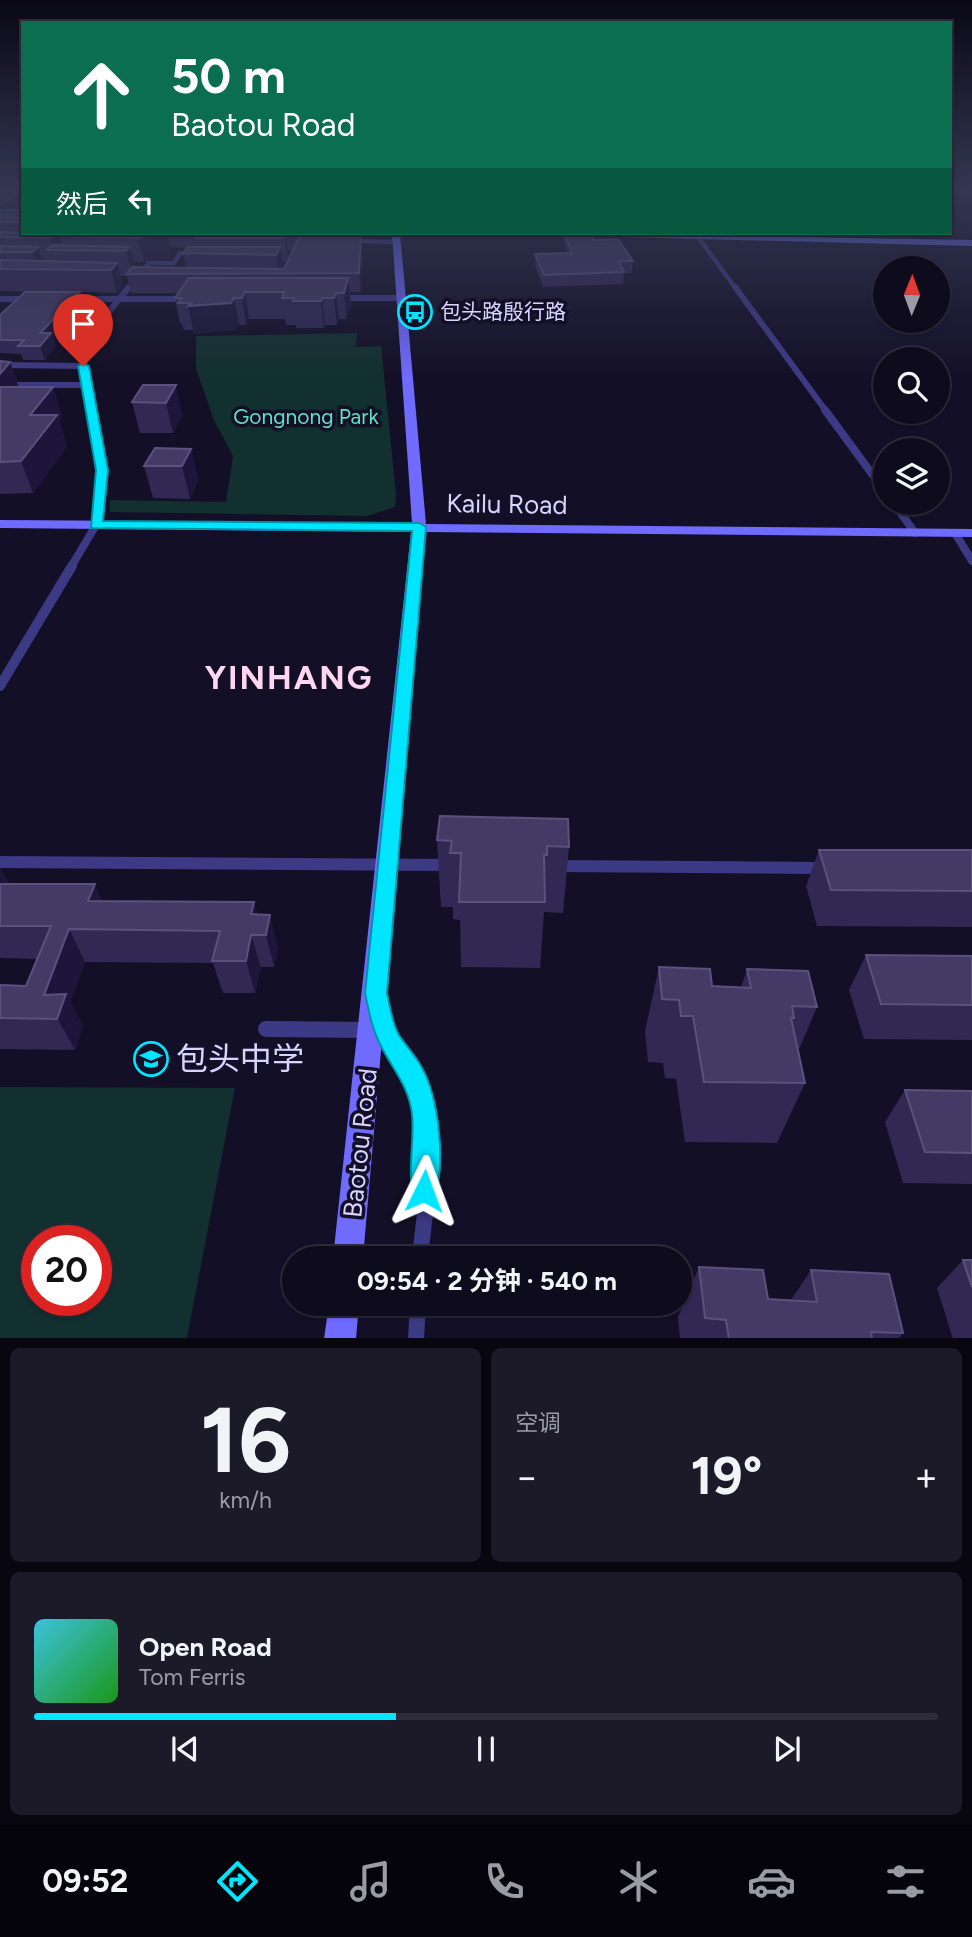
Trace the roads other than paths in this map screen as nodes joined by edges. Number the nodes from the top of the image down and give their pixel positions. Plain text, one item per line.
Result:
1 (180, 253) edge
2 (202, 253) edge
3 (396, 253) edge
4 (710, 253) edge
5 (197, 260) edge
6 (133, 267) edge
7 (146, 267) junction
8 (121, 281) dead end
9 (134, 281) junction
10 (146, 283) edge
11 (335, 298) edge
12 (402, 298) junction
13 (0, 299) edge
14 (43, 299) edge
15 (68, 299) edge
16 (120, 299) junction
17 (187, 299) edge
18 (0, 365) edge
19 (83, 366) junction
20 (0, 385) edge
21 (88, 386) junction
22 (873, 475) edge
23 (902, 515) edge
24 (0, 524) edge
25 (96, 525) junction
26 (419, 527) junction
27 (915, 533) junction
28 (955, 533) junction
29 (972, 533) edge
30 (972, 561) edge
31 (0, 686) edge
32 (0, 862) edge
33 (389, 865) junction
34 (458, 865) edge
35 (541, 866) edge
36 (833, 868) edge
37 (376, 993) junction
38 (266, 1028) dead end
39 (372, 1030) junction
40 (349, 1246) edge
41 (421, 1246) edge
42 (343, 1316) edge
43 (417, 1316) edge
44 (340, 1338) edge
45 (416, 1338) edge

1 - 7 lane
2 - 5 lane
3 - 12 street, Baotou Road
4 - 22 lane
6 - 7 lane
7 - 9 lane
8 - 9 lane
9 - 10 lane
9 - 16 lane
11 - 12 lane
12 - 26 street, Baotou Road
13 - 14 lane
15 - 16 lane
16 - 17 lane
16 - 19 lane
18 - 19 lane
19 - 21 lane
20 - 21 lane
21 - 25 lane
23 - 27 lane
24 - 25 street, Kailu Road
25 - 26 street, Kailu Road
25 - 31 lane
26 - 27 street, Kailu Road
26 - 33 street, Baotou Road
27 - 28 street, Kailu Road
28 - 29 street, Kailu Road
28 - 30 lane
32 - 33 lane
33 - 34 lane
33 - 37 street, Baotou Road
35 - 36 lane
37 - 39 street, Baotou Road
37 - 41 lane
38 - 39 lane
39 - 40 street, Baotou Road
42 - 44 street
43 - 45 lane

